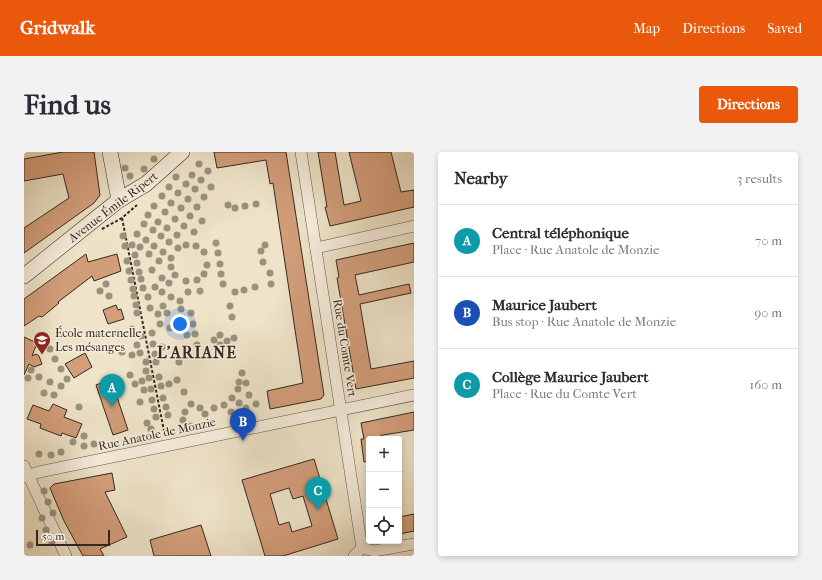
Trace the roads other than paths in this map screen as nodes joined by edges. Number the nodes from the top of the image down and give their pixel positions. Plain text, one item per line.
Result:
1 (110, 152) edge
2 (182, 152) edge
3 (301, 152) edge
4 (119, 200) junction
5 (414, 226) edge
6 (316, 248) junction
7 (24, 276) edge
8 (414, 395) edge
9 (342, 409) junction
10 (25, 473) edge
11 (414, 544) edge
12 (358, 552) edge
13 (66, 556) edge

1 - 4 street
2 - 4 street, Avenue Émile Ripert
3 - 6 street, Rue du Comte Vert
4 - 7 street, Avenue Émile Ripert
5 - 6 street
6 - 9 street, Rue du Comte Vert
8 - 9 street, Rue Anatole de Monzie
9 - 10 street, Rue Anatole de Monzie
9 - 12 street, Rue du Comte Vert
10 - 13 street
11 - 12 street

